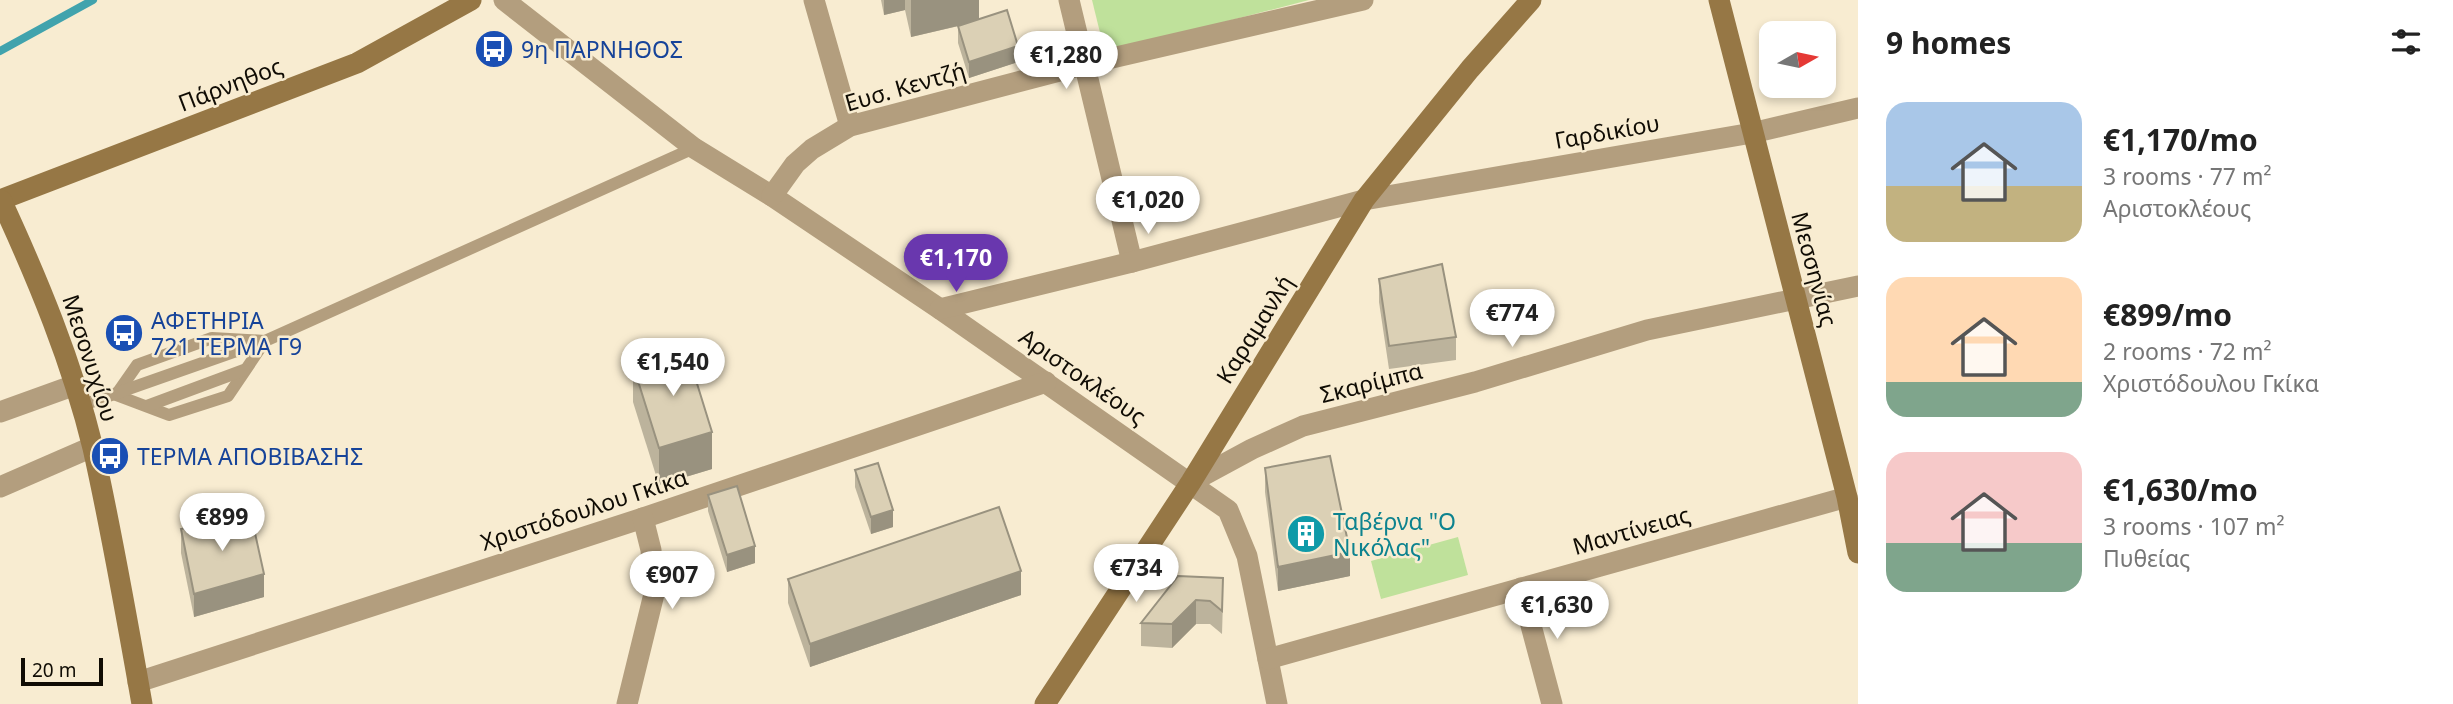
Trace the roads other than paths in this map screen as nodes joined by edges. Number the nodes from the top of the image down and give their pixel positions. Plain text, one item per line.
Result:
1 (471, 0) edge
2 (504, 0) edge
3 (814, 0) edge
4 (1069, 0) edge
5 (1363, 0) edge
6 (1531, 0) edge
7 (1719, 0) edge
8 (1086, 64) junction
9 (1858, 108) edge
10 (850, 126) junction
11 (1752, 133) junction
12 (694, 148) junction
13 (772, 196) junction
14 (1, 200) edge
15 (1364, 200) junction
16 (1132, 262) junction
17 (1858, 286) edge
18 (1796, 300) junction
19 (940, 309) junction
20 (265, 341) junction
21 (244, 370) junction
22 (1046, 382) junction
23 (116, 394) junction
24 (77, 396) junction
25 (147, 406) junction
26 (0, 412) edge
27 (92, 447) junction
28 (1191, 482) junction
29 (0, 487) edge
30 (1847, 497) junction
31 (643, 518) junction
32 (1858, 552) edge
33 (1521, 588) junction
34 (1268, 659) junction
35 (138, 682) junction
36 (142, 704) edge
37 (627, 704) edge
38 (1045, 704) edge
39 (1277, 704) edge
40 (1552, 704) edge

1 - 14 main road, Πάρνηθος
2 - 12 street, Αριστοκλέους
3 - 10 street
4 - 8 street
5 - 8 street, Ευσ. Κεντζή
6 - 15 main road, Καραμανλή
7 - 11 main road, Μεσσηνίας
8 - 10 street, Ευσ. Κεντζή
8 - 16 street
9 - 11 street, Γαρδικίου
10 - 13 street, Ευσ. Κεντζή
11 - 15 street, Γαρδικίου
11 - 18 main road, Μεσσηνίας
12 - 13 street, Αριστοκλέους
12 - 20 lane
13 - 19 street, Αριστοκλέους
14 - 24 main road, Μεσονυχίου
15 - 16 street, Γαρδικίου
15 - 28 main road, Καραμανλή
16 - 19 street, Γαρδικίου
17 - 18 street, Σκαρίμπα
18 - 28 street, Σκαρίμπα
18 - 30 main road, Μεσσηνίας
19 - 22 street, Αριστοκλέους
20 - 21 lane
20 - 23 lane
20 - 23 lane
21 - 25 lane
21 - 25 lane
22 - 28 street, Αριστοκλέους
22 - 31 street, Χριστόδουλου Γκίκα
23 - 24 lane
23 - 25 lane
24 - 26 street
24 - 27 main road, Μεσονυχίου
27 - 29 street
27 - 35 main road, Μεσονυχίου
28 - 34 street, Αριστοκλέους
28 - 38 main road, Καραμανλή
30 - 32 main road, Μεσσηνίας
30 - 33 street, Μαντίνειας
31 - 35 street, Χριστόδουλου Γκίκα
31 - 37 street
33 - 34 street, Μαντίνειας
33 - 40 street
34 - 39 street, Αριστοκλέους
35 - 36 main road, Μεσονυχίου

